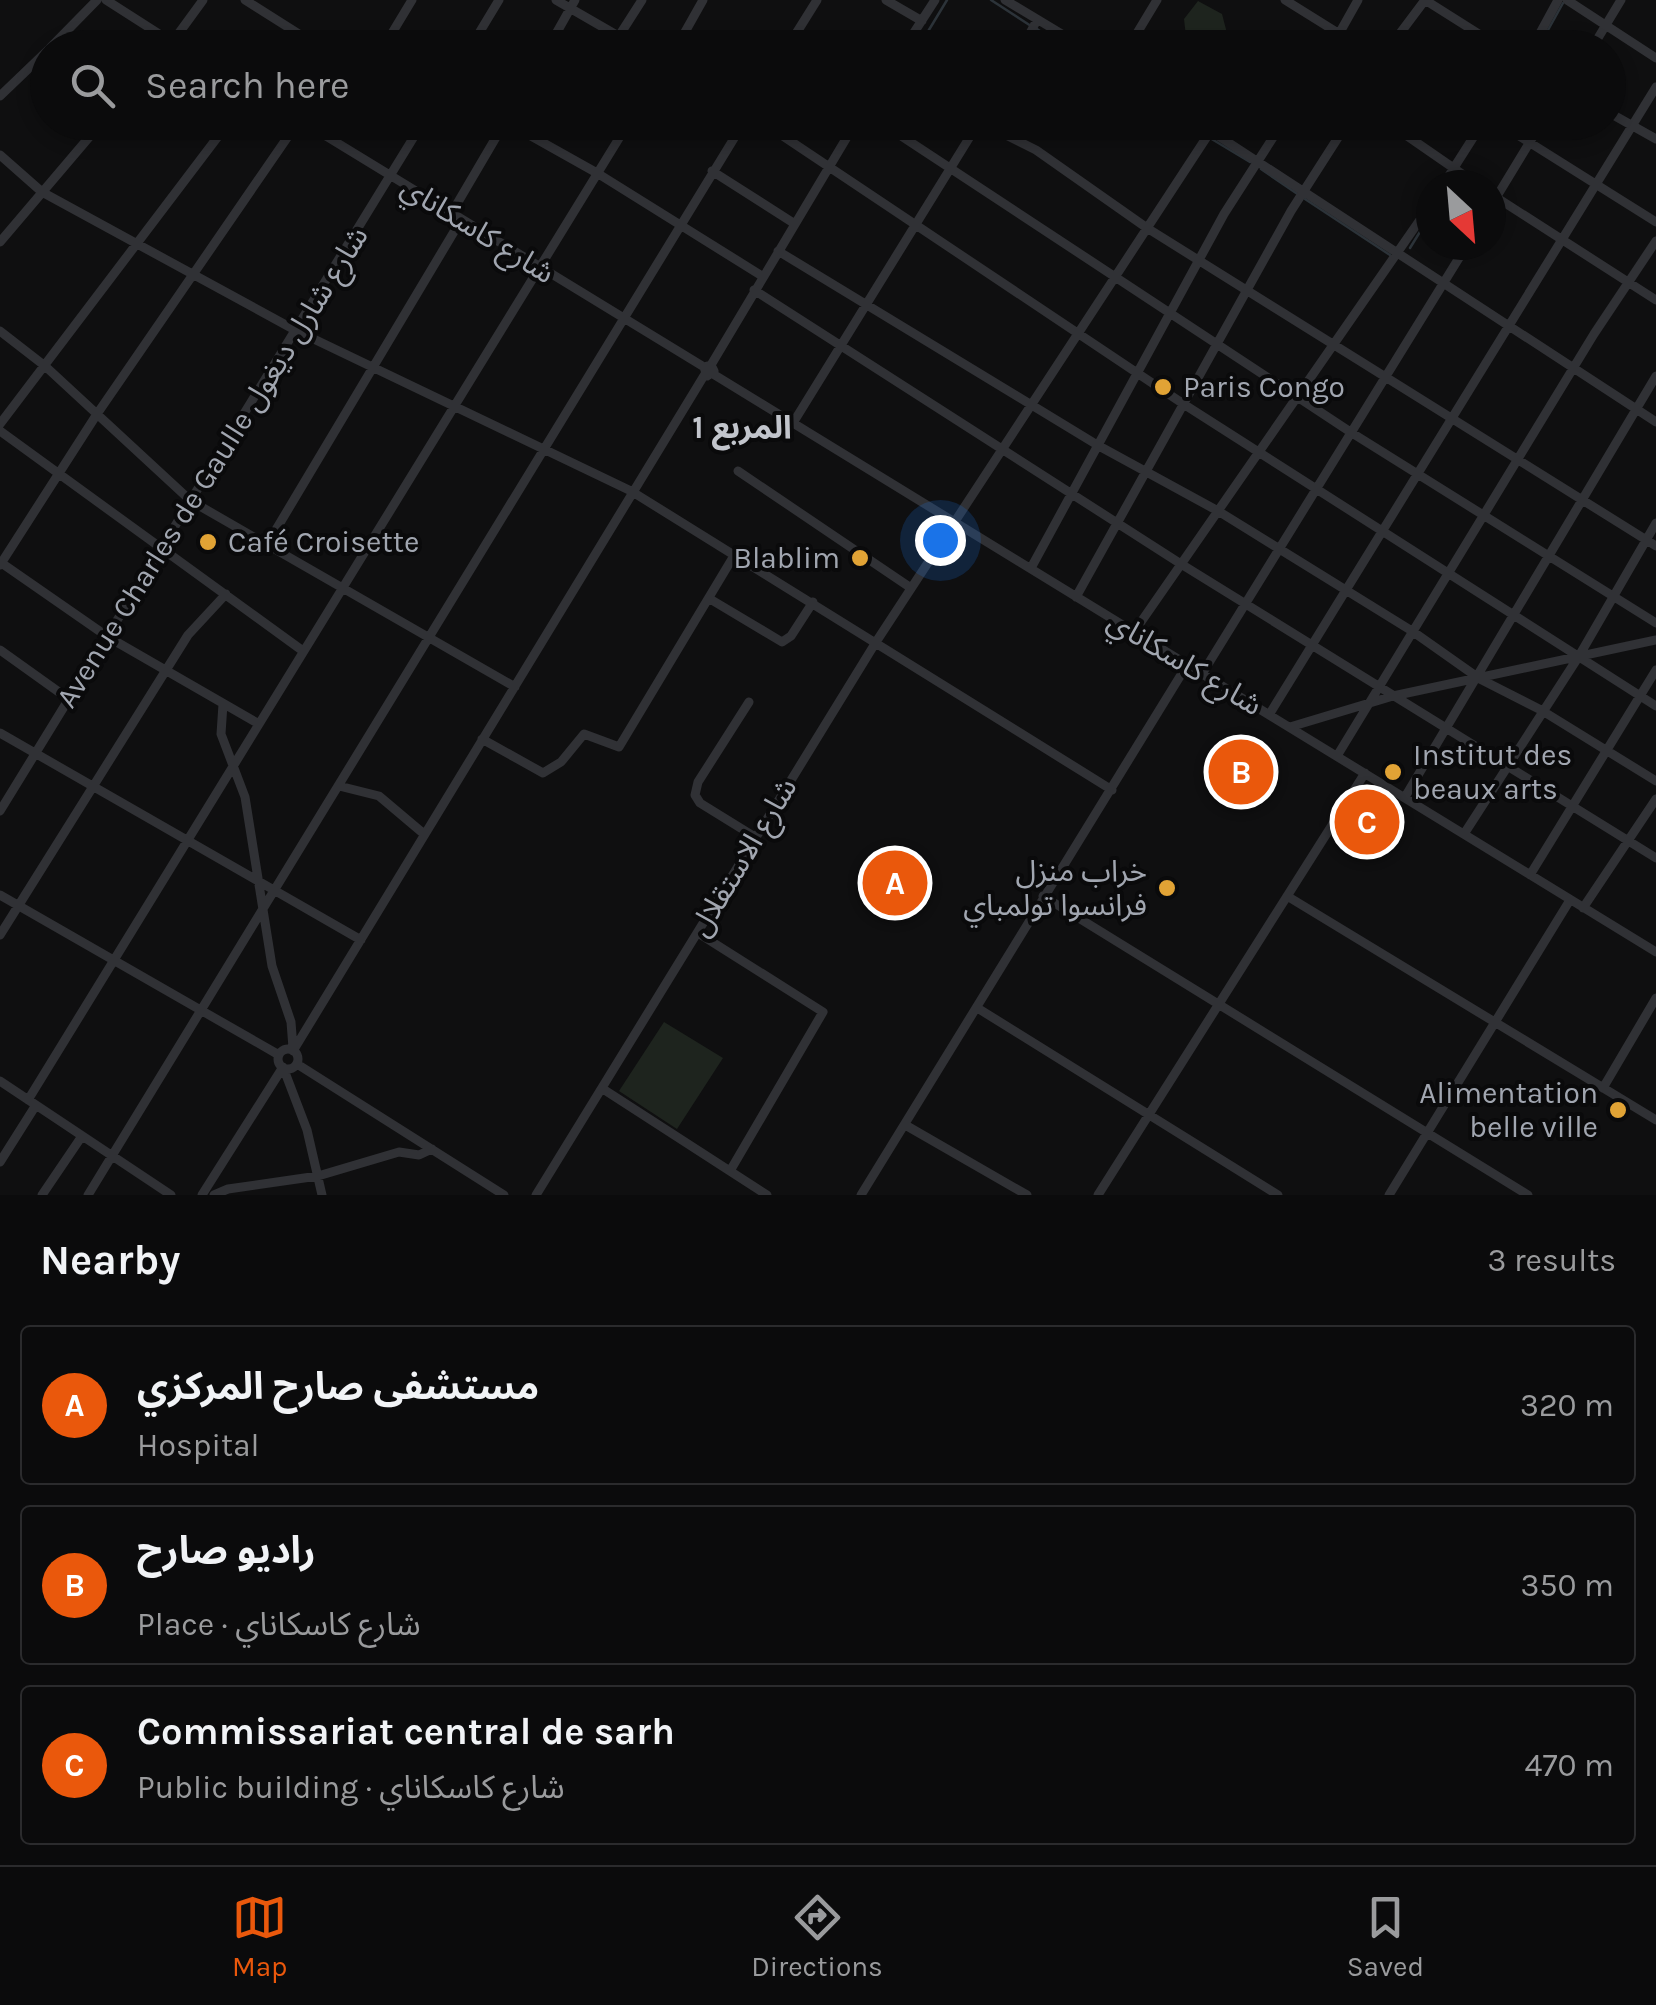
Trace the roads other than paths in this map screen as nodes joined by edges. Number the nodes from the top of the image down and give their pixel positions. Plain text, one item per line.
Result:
1 (97, 0) edge
2 (106, 0) edge
3 (203, 0) edge
4 (245, 0) edge
5 (412, 0) edge
6 (498, 0) edge
7 (556, 0) edge
8 (642, 0) edge
9 (703, 0) edge
10 (816, 0) edge
11 (886, 0) edge
12 (935, 0) edge
13 (1005, 0) edge
14 (1156, 0) edge
15 (1285, 0) edge
16 (1358, 0) edge
17 (1558, 0) edge
18 (1567, 0) edge
19 (1621, 0) edge
20 (573, 4) edge
21 (1038, 20) junction
22 (922, 21) junction
23 (1606, 26) junction
24 (68, 30) edge
25 (150, 30) edge
26 (184, 30) edge
27 (292, 30) edge
28 (394, 30) edge
29 (480, 30) edge
30 (558, 30) edge
31 (611, 30) edge
32 (624, 30) edge
33 (686, 30) edge
34 (798, 30) edge
35 (916, 30) edge
36 (1032, 30) edge
37 (1055, 30) edge
38 (1138, 30) edge
39 (1333, 30) edge
40 (1340, 30) edge
41 (1403, 30) edge
42 (1472, 30) edge
43 (1542, 30) edge
44 (1603, 30) edge
45 (1612, 30) edge
46 (1626, 39) edge
47 (1656, 58) edge
48 (30, 67) edge
49 (1656, 87) edge
50 (0, 96) edge
51 (1626, 122) edge
52 (1632, 125) junction
53 (1626, 135) edge
54 (1656, 139) edge
55 (87, 140) edge
56 (215, 140) edge
57 (287, 140) edge
58 (334, 140) edge
59 (412, 140) edge
60 (496, 140) edge
61 (537, 140) edge
62 (618, 140) edge
63 (732, 140) edge
64 (790, 140) edge
65 (846, 140) edge
66 (907, 140) edge
67 (968, 140) edge
68 (1016, 140) edge
69 (1205, 140) edge
70 (1223, 140) edge
71 (1269, 140) edge
72 (1337, 140) edge
73 (1413, 140) edge
74 (1472, 140) edge
75 (1523, 140) edge
76 (1531, 140) edge
77 (1623, 140) edge
78 (1529, 144) junction
79 (0, 156) edge
80 (1255, 160) junction
81 (831, 166) junction
82 (950, 168) junction
83 (1454, 168) junction
84 (1457, 170) edge
85 (712, 172) junction
86 (597, 173) junction
87 (390, 176) junction
88 (1506, 179) edge
89 (1596, 187) junction
90 (1304, 191) junction
91 (42, 192) junction
92 (1506, 207) edge
93 (456, 217) junction
94 (1656, 222) edge
95 (796, 224) junction
96 (913, 226) junction
97 (682, 228) junction
98 (1147, 228) junction
99 (1416, 228) edge
100 (1562, 239) junction
101 (1656, 241) edge
102 (0, 242) edge
103 (136, 245) junction
104 (778, 251) junction
105 (1399, 256) junction
106 (1201, 260) junction
107 (1457, 260) edge
108 (541, 268) junction
109 (193, 274) junction
110 (762, 276) junction
111 (1114, 276) junction
112 (1628, 282) junction
113 (1442, 284) junction
114 (1248, 289) junction
115 (754, 290) junction
116 (1656, 300) edge
117 (866, 302) junction
118 (1171, 313) junction
119 (622, 319) junction
120 (1509, 327) junction
121 (295, 330) junction
122 (0, 331) edge
123 (1079, 336) junction
124 (1218, 342) junction
125 (841, 345) junction
126 (1334, 347) junction
127 (45, 366) junction
128 (375, 368) junction
129 (1575, 369) junction
130 (708, 370) junction
131 (1138, 374) junction
132 (1656, 376) edge
133 (1386, 380) junction
134 (1298, 396) junction
135 (1034, 404) junction
136 (456, 405) junction
137 (1185, 405) junction
138 (1637, 410) junction
139 (97, 414) junction
140 (1451, 420) junction
141 (1656, 422) edge
142 (793, 423) junction
143 (0, 428) edge
144 (1352, 433) junction
145 (1099, 446) junction
146 (547, 449) junction
147 (1005, 450) junction
148 (1259, 451) junction
149 (1520, 461) junction
150 (59, 471) junction
151 (738, 472) dead end
152 (1146, 472) junction
153 (1418, 473) junction
154 (1318, 488) junction
155 (1072, 490) junction
156 (631, 491) junction
157 (1582, 500) junction
158 (191, 501) junction
159 (1218, 511) junction
160 (1484, 513) junction
161 (1119, 522) junction
162 (955, 523) junction
163 (1656, 523) edge
164 (1383, 530) junction
165 (1645, 540) junction
166 (268, 543) junction
167 (163, 546) junction
168 (1656, 546) edge
169 (1280, 549) junction
170 (734, 554) junction
171 (1550, 555) junction
172 (0, 563) edge
173 (1181, 564) junction
174 (1031, 568) junction
175 (1449, 571) junction
176 (911, 588) junction
177 (342, 590) junction
178 (1345, 591) junction
179 (226, 594) junction
180 (1612, 596) junction
181 (1076, 597) junction
182 (710, 599) junction
183 (813, 602) junction
184 (1246, 604) junction
185 (1515, 613) junction
186 (1656, 623) edge
187 (1412, 630) junction
188 (1134, 632) junction
189 (429, 635) junction
190 (108, 637) junction
191 (1656, 640) edge
192 (876, 642) junction
193 (1311, 645) junction
194 (0, 650) edge
195 (303, 652) junction
196 (1579, 656) junction
197 (1187, 666) junction
198 (1656, 670) edge
199 (167, 672) junction
200 (1202, 674) junction
201 (1480, 679) junction
202 (514, 687) junction
203 (1378, 687) junction
204 (1393, 696) junction
205 (1640, 696) junction
206 (70, 700) junction
207 (748, 702) dead end
208 (223, 704) junction
209 (1367, 704) junction
210 (1656, 706) edge
211 (1541, 710) junction
212 (1270, 714) junction
213 (259, 724) junction
214 (1290, 727) junction
215 (1446, 729) junction
216 (0, 733) edge
217 (482, 739) junction
218 (1606, 750) junction
219 (34, 756) junction
220 (1337, 756) junction
221 (1507, 765) junction
222 (234, 766) junction
223 (1365, 773) junction
224 (1656, 782) edge
225 (339, 786) junction
226 (93, 789) junction
227 (1112, 790) junction
228 (1405, 797) junction
229 (1656, 799) edge
230 (1572, 807) junction
231 (0, 811) edge
232 (424, 834) junction
233 (1464, 834) junction
234 (755, 837) junction
235 (1629, 841) junction
236 (186, 842) junction
237 (1656, 858) edge
238 (1530, 874) junction
239 (256, 879) junction
240 (276, 891) junction
241 (0, 895) edge
242 (1044, 896) junction
243 (1287, 896) junction
244 (1570, 900) junction
245 (17, 905) junction
246 (1584, 908) junction
247 (262, 915) junction
248 (698, 932) junction
249 (0, 935) edge
250 (361, 940) junction
251 (1656, 952) edge
252 (116, 962) junction
253 (1656, 998) edge
254 (1219, 1004) junction
255 (202, 1009) junction
256 (979, 1009) junction
257 (1494, 1021) junction
258 (293, 1051) junction
259 (279, 1055) junction
260 (296, 1064) junction
261 (282, 1068) junction
262 (0, 1081) edge
263 (1603, 1088) junction
264 (603, 1089) junction
265 (32, 1103) junction
266 (1150, 1118) junction
267 (1656, 1120) edge
268 (907, 1126) junction
269 (1428, 1133) junction
270 (82, 1136) junction
271 (432, 1149) junction
272 (112, 1156) junction
273 (0, 1162) edge
274 (730, 1170) junction
275 (318, 1176) junction
276 (42, 1195) edge
277 (88, 1195) edge
278 (171, 1195) edge
279 (202, 1195) edge
280 (214, 1195) edge
281 (322, 1195) edge
282 (504, 1195) edge
283 (536, 1195) edge
284 (767, 1195) edge
285 (861, 1195) edge
286 (1027, 1195) edge
287 (1098, 1195) edge
288 (1278, 1195) edge
289 (1389, 1195) edge
290 (1528, 1195) edge

1 - 24 street
2 - 25 street
3 - 26 street
4 - 27 street
5 - 28 street
6 - 29 street
7 - 20 street
8 - 32 street
9 - 33 street
10 - 34 street
11 - 22 street
12 - 22 street
13 - 21 street
14 - 38 street
15 - 39 street
16 - 40 street
17 - 43 street
18 - 23 street
19 - 23 street
20 - 30 street
20 - 31 street
21 - 36 street
21 - 37 street
22 - 35 street
23 - 44 street
23 - 45 street
41 - 42 street
46 - 47 street
48 - 50 street
49 - 52 street
51 - 52 street
52 - 53 street
52 - 54 street
55 - 91 street
56 - 103 street
57 - 109 street
58 - 87 street, شارع كاسكاناي
59 - 87 street, Avenue Charles de Gaulle شارع شارل ديغول
60 - 93 street
61 - 86 street
62 - 86 street
63 - 85 street
64 - 81 street
65 - 81 street
66 - 82 street
67 - 82 street
68 - 98 street
69 - 98 street, شارع الاستقلال
70 - 80 street
71 - 80 street
72 - 90 street
73 - 83 street
74 - 83 street
75 - 78 street
76 - 78 street
77 - 89 street
78 - 88 street
78 - 89 street
79 - 91 street
80 - 90 street
80 - 106 street
81 - 95 street
81 - 96 street
82 - 96 street
82 - 111 street
83 - 84 street
85 - 95 street
85 - 97 street
86 - 97 street
86 - 108 street
87 - 93 street, شارع كاسكاناي
87 - 121 street, Avenue Charles de Gaulle شارع شارل ديغول
89 - 94 street
89 - 100 street
90 - 105 street
90 - 114 street
91 - 102 street
91 - 103 street
92 - 100 street
93 - 108 street, شارع كاسكاناي
93 - 128 street
95 - 104 street
96 - 117 street
96 - 123 street
97 - 110 street
97 - 119 street
98 - 106 street
98 - 111 street, شارع الاستقلال
99 - 105 street
100 - 112 street
100 - 120 street
101 - 112 street
103 - 109 street
103 - 127 street
104 - 110 street
104 - 117 street
105 - 113 street
105 - 126 street
106 - 114 street
106 - 118 street
107 - 113 street
108 - 119 street, شارع كاسكاناي
108 - 136 street
109 - 121 street
109 - 139 street
110 - 115 street
111 - 118 street
111 - 123 street, شارع الاستقلال
112 - 116 street
112 - 129 street
113 - 120 street
113 - 133 street
114 - 124 street
114 - 126 street
115 - 125 street
115 - 130 street
117 - 125 street
117 - 135 street
118 - 124 street
118 - 131 street
119 - 130 street, شارع كاسكاناي
119 - 146 street
120 - 129 street
120 - 140 street
121 - 128 street
121 - 158 street, Avenue Charles de Gaulle شارع شارل ديغول
122 - 127 street
123 - 131 street
123 - 135 street, شارع الاستقلال
124 - 134 street
124 - 137 street
125 - 142 street
125 - 147 street
126 - 133 street
126 - 134 street
127 - 139 street
127 - 143 street
128 - 136 street
128 - 166 street
129 - 138 street
129 - 149 street
130 - 142 street, شارع كاسكاناي
130 - 156 street
131 - 137 street
131 - 145 street
132 - 138 street
133 - 140 street
133 - 144 street
134 - 144 street
134 - 148 street
135 - 145 street
135 - 147 street, شارع الاستقلال
136 - 146 street
136 - 177 street
137 - 148 street
137 - 152 street
138 - 141 street
138 - 157 street
139 - 150 street
139 - 158 street
140 - 149 street
140 - 153 street
142 - 162 street, شارع كاسكاناي
143 - 150 street
144 - 153 street
144 - 154 street
145 - 152 street
145 - 155 street
146 - 156 street
146 - 189 street
147 - 155 street
147 - 162 street, شارع الاستقلال
148 - 154 street
148 - 159 street
149 - 157 street
149 - 160 street
150 - 167 street
150 - 172 street
151 - 176 street
152 - 159 street
152 - 161 street
153 - 160 street
153 - 164 street
154 - 164 street
154 - 169 street
155 - 161 street
155 - 174 street
156 - 170 street
156 - 202 street
157 - 165 street
157 - 171 street
158 - 166 street
158 - 167 street, Avenue Charles de Gaulle شارع شارل ديغول
159 - 169 street
159 - 173 street
160 - 171 street
160 - 175 street
161 - 173 street
161 - 181 street
162 - 174 street, شارع كاسكاناي
162 - 176 street, شارع الاستقلال
163 - 165 street
164 - 175 street
164 - 178 street
165 - 168 street
165 - 180 street
166 - 177 street
167 - 179 street
167 - 190 street, Avenue Charles de Gaulle شارع شارل ديغول
169 - 178 street
169 - 184 street
170 - 182 street
170 - 183 street
171 - 180 street
171 - 185 street
172 - 190 street
173 - 184 street
173 - 188 street
174 - 181 street, شارع كاسكاناي
175 - 185 street
175 - 187 street
176 - 192 street, شارع الاستقلال
177 - 189 street
177 - 195 street
178 - 187 street
178 - 193 street
179 - 195 street
179 - 199 street
180 - 186 street
180 - 196 street
181 - 188 street, شارع كاسكاناي
182 - 183 street
182 - 217 street
183 - 192 street
184 - 193 street
184 - 200 street
185 - 196 street
185 - 201 street
187 - 201 street
187 - 203 street
188 - 197 street, شارع كاسكاناي
189 - 202 street
189 - 225 street
190 - 199 street
190 - 206 street, Avenue Charles de Gaulle شارع شارل ديغول
191 - 196 street
192 - 227 street
192 - 234 street, شارع الاستقلال
193 - 203 street
193 - 212 street
194 - 206 street
195 - 213 street
196 - 201 street
196 - 205 street
196 - 211 street
197 - 200 street, شارع كاسكاناي
197 - 227 street
198 - 205 street
199 - 208 street
199 - 226 street
200 - 212 street, شارع كاسكاناي
201 - 204 street
201 - 211 street
201 - 215 street
202 - 217 street
203 - 204 street
203 - 209 street
204 - 209 street
204 - 215 street
205 - 210 street
205 - 218 street
206 - 219 street, Avenue Charles de Gaulle شارع شارل ديغول
207 - 234 street
208 - 213 street
208 - 222 street
209 - 214 street
209 - 220 street
211 - 218 street
211 - 221 street
212 - 214 street, شارع كاسكاناي
213 - 222 street
214 - 220 street, شارع كاسكاناي
215 - 221 street
215 - 228 street
216 - 219 street
217 - 232 street
218 - 224 street
218 - 230 street
219 - 226 street
219 - 231 street, Avenue Charles de Gaulle شارع شارل ديغول
220 - 223 street, شارع كاسكاناي
221 - 230 street
221 - 233 street
222 - 236 street
222 - 239 street
223 - 228 street, شارع كاسكاناي
223 - 243 street
225 - 232 street
225 - 240 street
226 - 236 street
226 - 245 street
227 - 242 street
228 - 233 street, شارع كاسكاناي
229 - 235 street
230 - 235 street
230 - 238 street
232 - 250 street
233 - 238 street, شارع كاسكاناي
234 - 248 street, شارع الاستقلال
235 - 237 street
235 - 246 street
236 - 239 street
236 - 252 street
238 - 244 street, شارع كاسكاناي
239 - 240 street
239 - 247 street
240 - 247 street
240 - 250 street
241 - 245 street
242 - 254 street
242 - 256 street
243 - 254 street
243 - 257 street
244 - 246 street, شارع كاسكاناي
244 - 257 street
245 - 249 street
245 - 252 street
246 - 251 street, شارع كاسكاناي
247 - 255 street
247 - 258 street
248 - 264 street, شارع الاستقلال
248 - 274 street
250 - 258 street
252 - 255 street
252 - 265 street
253 - 263 street
254 - 266 street
254 - 269 street
255 - 259 street
255 - 272 street
256 - 266 street
256 - 268 street
257 - 263 street
257 - 269 street
258 - 259 street
258 - 260 street
259 - 261 street
260 - 261 street
260 - 271 street
261 - 275 street
261 - 279 street
262 - 265 street
263 - 267 street
264 - 274 street
264 - 283 street, شارع الاستقلال
265 - 270 street
265 - 273 street
266 - 287 street
266 - 288 street
268 - 285 street
268 - 286 street
269 - 289 street
269 - 290 street
270 - 272 street
270 - 276 street
271 - 275 street
271 - 282 street
272 - 277 street
272 - 278 street
274 - 284 street
275 - 280 street
275 - 281 street

